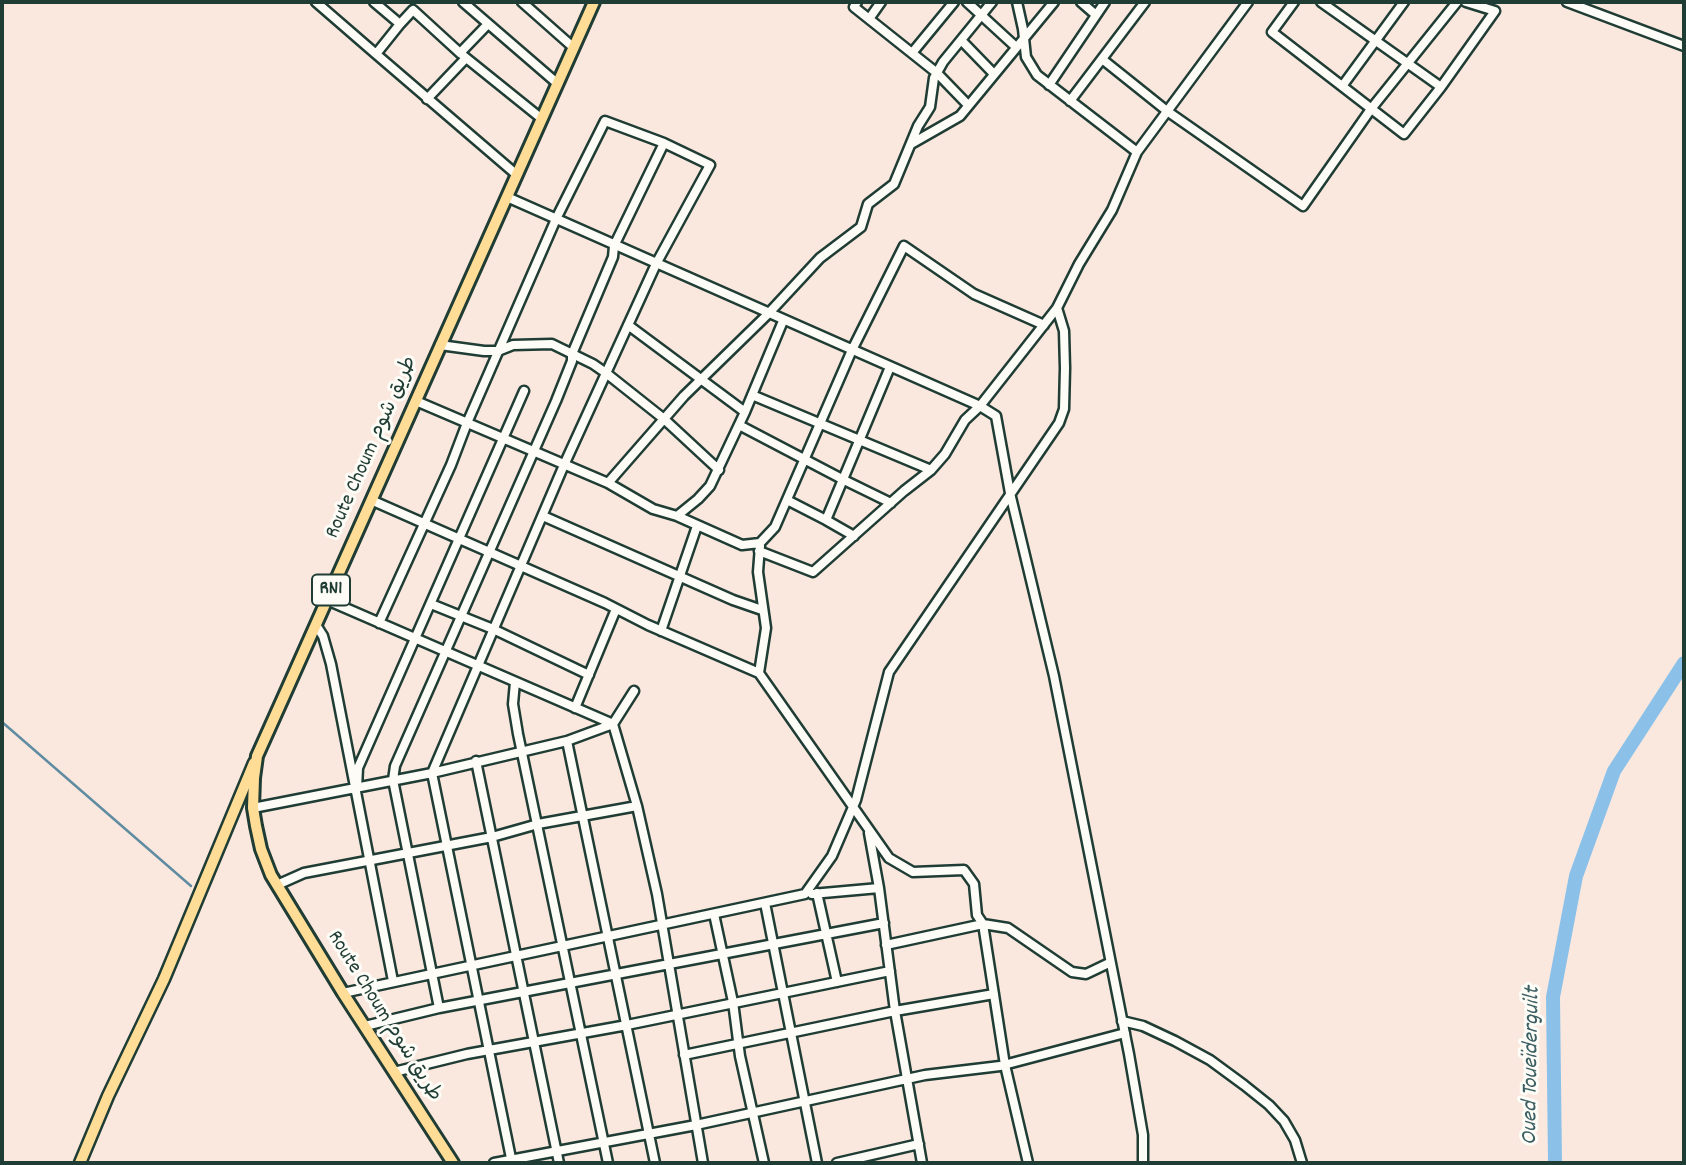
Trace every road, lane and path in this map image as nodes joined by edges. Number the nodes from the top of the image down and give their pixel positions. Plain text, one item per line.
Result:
1 (316, 2) edge
2 (374, 2) edge
3 (463, 2) edge
4 (522, 2) edge
5 (594, 2) edge
6 (845, 2) edge
7 (881, 2) edge
8 (954, 2) edge
9 (967, 2) edge
10 (992, 2) edge
11 (1017, 2) edge
12 (1054, 2) edge
13 (1081, 2) edge
14 (1105, 2) edge
15 (1145, 2) edge
16 (1248, 2) edge
17 (1294, 2) edge
18 (1321, 2) edge
19 (1342, 2) edge
20 (1404, 2) edge
21 (1457, 2) edge
22 (1466, 2) edge
23 (1567, 2) edge
24 (856, 5) edge
25 (416, 6) edge
26 (1335, 12) junction
27 (1097, 15) junction
28 (981, 16) junction
29 (869, 19) junction
30 (400, 24) junction
31 (487, 24) junction
32 (1024, 38) junction
33 (961, 40) junction
34 (1376, 41) junction
35 (1684, 46) edge
36 (1016, 47) junction
37 (573, 48) junction
38 (912, 53) junction
39 (376, 54) junction
40 (463, 56) junction
41 (1102, 59) junction
42 (1408, 64) junction
43 (937, 72) junction
44 (994, 74) junction
45 (558, 84) junction
46 (1049, 85) junction
47 (1343, 85) junction
48 (1441, 87) junction
49 (427, 99) junction
50 (1070, 101) junction
51 (968, 105) junction
52 (1371, 109) junction
53 (1167, 111) junction
54 (542, 119) junction
55 (664, 142) junction
56 (911, 144) junction
57 (1138, 152) junction
58 (517, 176) junction
59 (507, 197) junction
60 (556, 219) junction
61 (614, 246) junction
62 (656, 264) junction
63 (1057, 308) junction
64 (768, 314) junction
65 (783, 321) junction
66 (628, 325) junction
67 (1044, 325) junction
68 (440, 345) junction
69 (852, 350) junction
70 (498, 351) junction
71 (572, 354) junction
72 (890, 367) junction
73 (606, 373) junction
74 (701, 379) junction
75 (524, 391) dead end
76 (752, 395) junction
77 (416, 401) junction
78 (980, 406) junction
79 (745, 412) junction
80 (663, 419) junction
81 (820, 422) junction
82 (467, 423) junction
83 (739, 425) junction
84 (502, 438) junction
85 (860, 440) junction
86 (533, 451) junction
87 (804, 459) junction
88 (564, 465) junction
89 (719, 470) junction
90 (931, 470) junction
91 (844, 480) junction
92 (608, 483) junction
93 (1010, 493) junction
94 (371, 500) junction
95 (787, 500) junction
96 (891, 503) junction
97 (542, 516) junction
98 (677, 516) junction
99 (826, 520) junction
100 (424, 523) junction
101 (697, 526) junction
102 (854, 536) junction
103 (459, 540) junction
104 (760, 547) junction
105 (488, 552) junction
106 (521, 566) junction
107 (679, 576) junction
108 (327, 600) junction
109 (431, 604) junction
110 (616, 609) junction
111 (762, 610) junction
112 (461, 616) junction
113 (379, 623) junction
114 (316, 625) junction
115 (493, 629) junction
116 (661, 631) junction
117 (416, 639) junction
118 (445, 652) junction
119 (477, 666) junction
120 (759, 673) junction
121 (589, 675) junction
122 (515, 682) junction
123 (634, 691) dead end
124 (575, 708) junction
125 (612, 724) junction
126 (567, 741) junction
127 (522, 750) junction
128 (257, 756) junction
129 (476, 761) junction
130 (432, 772) junction
131 (393, 780) junction
132 (357, 788) junction
133 (637, 806) junction
134 (253, 808) junction
135 (853, 808) junction
136 (584, 816) junction
137 (538, 824) junction
138 (869, 830) junction
139 (492, 837) junction
140 (447, 845) junction
141 (409, 852) junction
142 (369, 860) junction
143 (277, 886) junction
144 (879, 888) junction
145 (817, 893) junction
146 (805, 894) junction
147 (765, 903) junction
148 (713, 914) junction
149 (884, 923) junction
150 (983, 924) junction
151 (662, 925) junction
152 (827, 934) junction
153 (608, 937) junction
154 (773, 944) junction
155 (886, 945) junction
156 (563, 947) junction
157 (722, 953) junction
158 (516, 957) junction
159 (669, 963) junction
160 (1110, 963) junction
161 (471, 967) junction
162 (890, 971) junction
163 (616, 972) junction
164 (431, 976) junction
165 (393, 981) junction
166 (570, 982) junction
167 (838, 982) junction
168 (523, 991) junction
169 (782, 992) junction
170 (343, 993) junction
171 (994, 994) junction
172 (479, 1000) junction
173 (733, 1002) junction
174 (439, 1007) junction
175 (895, 1011) junction
176 (677, 1015) junction
177 (1122, 1021) junction
178 (627, 1025) junction
179 (365, 1026) junction
180 (581, 1032) junction
181 (791, 1033) junction
182 (1125, 1033) junction
183 (534, 1041) junction
184 (738, 1044) junction
185 (489, 1050) junction
186 (684, 1055) junction
187 (1006, 1065) junction
188 (394, 1072) junction
189 (906, 1079) junction
190 (805, 1101) junction
191 (753, 1112) junction
192 (696, 1125) junction
193 (649, 1134) junction
194 (604, 1143) junction
195 (919, 1144) junction
196 (556, 1150) junction
197 (858, 1161) edge
198 (512, 1162) edge
199 (80, 1163) edge
200 (453, 1163) edge
201 (494, 1163) edge
202 (559, 1163) edge
203 (608, 1163) edge
204 (655, 1163) edge
205 (702, 1163) edge
206 (764, 1163) edge
207 (817, 1163) edge
208 (837, 1163) edge
209 (922, 1163) edge
210 (1028, 1163) edge
211 (1143, 1163) edge
212 (1302, 1163) edge

1 - 39 street
2 - 30 street
3 - 31 street
4 - 37 street
5 - 37 highway, Route Choum طريق شوم / RN1
6 - 24 street
7 - 29 street
8 - 38 street
9 - 28 street
10 - 28 street
11 - 32 street
12 - 32 street
13 - 27 street
14 - 27 street
15 - 41 street
16 - 53 street
17 - 47 street
18 - 26 street
19 - 26 street
20 - 34 street
21 - 42 street
22 - 48 street
23 - 35 street
24 - 29 street
25 - 30 street
25 - 40 street
26 - 34 street
27 - 46 street
28 - 33 street
28 - 36 street
29 - 38 street
30 - 39 street
31 - 40 street
31 - 45 street
32 - 36 street
32 - 46 street
33 - 43 street
33 - 44 street
34 - 42 street
34 - 47 street
36 - 44 street
37 - 45 highway, Route Choum طريق شوم / RN1
38 - 43 street
39 - 49 street
40 - 49 street
40 - 54 street
41 - 50 street
41 - 53 street
42 - 48 street
42 - 52 street
43 - 51 street
43 - 56 street
44 - 51 street
45 - 54 highway, Route Choum طريق شوم / RN1
46 - 50 street
47 - 52 street
48 - 52 street
49 - 58 street
50 - 57 street
51 - 56 street
52 - 53 street
53 - 57 street
54 - 58 highway, Route Choum طريق شوم / RN1
55 - 60 street
55 - 61 street
55 - 62 street
56 - 64 street
57 - 63 street
58 - 59 highway, Route Choum طريق شوم / RN1
59 - 60 street
59 - 68 highway, Route Choum طريق شوم / RN1
60 - 61 street
60 - 70 street
61 - 62 street
61 - 71 street
62 - 64 street
62 - 66 street
63 - 67 street
63 - 93 street
64 - 65 street
64 - 74 street
65 - 69 street
65 - 76 street
66 - 73 street
66 - 74 street
67 - 69 street
67 - 78 street
68 - 70 street
68 - 77 highway, Route Choum طريق شوم / RN1
69 - 72 street
69 - 81 street
70 - 71 street
70 - 82 street
71 - 73 street
71 - 86 street
72 - 78 street
72 - 85 street
73 - 80 street
73 - 88 street
74 - 79 street
74 - 80 street
75 - 84 street
76 - 79 street
76 - 81 street
77 - 82 street
77 - 94 highway, Route Choum طريق شوم / RN1
78 - 90 street
78 - 93 street
79 - 83 street
80 - 89 street
80 - 92 street
81 - 85 street
81 - 87 street
82 - 84 street
82 - 100 street
83 - 87 street
83 - 89 street
84 - 86 street
84 - 103 street
85 - 90 street
85 - 91 street
86 - 88 street
86 - 105 street
87 - 91 street
87 - 95 street
88 - 92 street
88 - 97 street
89 - 98 street
90 - 96 street
91 - 96 street
91 - 99 street
92 - 98 street
93 - 135 street
93 - 160 street
94 - 100 street
94 - 108 highway, Route Choum طريق شوم / RN1
95 - 99 street
95 - 104 street
96 - 102 street
97 - 106 street
97 - 107 street
98 - 101 street
99 - 102 street
100 - 103 street
100 - 113 street
101 - 104 street
101 - 107 street
102 - 104 street
103 - 105 street
103 - 109 street
104 - 111 street
105 - 106 street
105 - 112 street
106 - 110 street
106 - 115 street
107 - 111 street
107 - 116 street
108 - 113 street
108 - 114 highway, Route Choum طريق شوم / RN1
109 - 112 street
109 - 117 street
110 - 116 street
110 - 121 street
111 - 120 street
112 - 115 street
112 - 118 street
113 - 117 street
114 - 128 highway, Route Choum طريق شوم / RN1
114 - 132 street
115 - 119 street
115 - 121 street
116 - 120 street
117 - 118 street
117 - 132 street
118 - 119 street
118 - 131 street
119 - 122 street
119 - 130 street
120 - 135 street
121 - 124 street
122 - 124 street
122 - 127 street
123 - 125 street
124 - 125 street
125 - 126 street
125 - 133 street
126 - 127 street
126 - 136 street
127 - 129 street
127 - 137 street
128 - 134 highway, Route Choum طريق شوم / RN1
128 - 199 main road
129 - 130 street
129 - 139 street
130 - 131 street
130 - 140 street
131 - 132 street
131 - 141 street
132 - 134 street
132 - 142 street
133 - 136 street
133 - 151 street
134 - 143 highway, Route Choum طريق شوم / RN1
135 - 138 street
135 - 146 street
136 - 137 street
136 - 153 street
137 - 139 street
137 - 156 street
138 - 144 street
138 - 150 street
139 - 140 street
139 - 158 street
140 - 141 street
140 - 161 street
141 - 142 street
141 - 164 street
142 - 143 street
142 - 165 street
143 - 170 highway, Route Choum طريق شوم / RN1
144 - 145 street
144 - 149 street
145 - 146 street
145 - 152 street
146 - 147 street
147 - 148 street
147 - 154 street
148 - 151 street
148 - 157 street
149 - 152 street
149 - 155 street
150 - 155 street
150 - 160 street
150 - 171 street
151 - 153 street
151 - 159 street
152 - 154 street
152 - 167 street
153 - 156 street
153 - 163 street
154 - 157 street
154 - 169 street
155 - 162 street
156 - 158 street
156 - 166 street
157 - 159 street
157 - 173 street
158 - 161 street
158 - 168 street
159 - 163 street
159 - 176 street
160 - 177 street
161 - 164 street
161 - 172 street
162 - 167 street
162 - 175 street
163 - 166 street
163 - 178 street
164 - 165 street
164 - 174 street
165 - 170 street
166 - 168 street
166 - 180 street
167 - 169 street
168 - 172 street
168 - 183 street
169 - 173 street
169 - 181 street
170 - 179 highway, Route Choum طريق شوم / RN1
171 - 175 street
171 - 187 street
172 - 174 street
172 - 185 street
173 - 176 street
173 - 184 street
174 - 179 street
175 - 181 street
175 - 189 street
176 - 178 street
176 - 186 street
177 - 182 street
177 - 212 street
178 - 180 street
178 - 193 street
179 - 188 highway, Route Choum طريق شوم / RN1
180 - 183 street
180 - 194 street
181 - 184 street
181 - 190 street
182 - 187 street
182 - 211 street
183 - 185 street
183 - 196 street
184 - 186 street
184 - 191 street
185 - 188 street
185 - 198 street
186 - 192 street
187 - 189 street
187 - 210 street
188 - 200 highway, Route Choum طريق شوم / RN1
189 - 190 street
189 - 195 street
190 - 191 street
190 - 207 street
191 - 192 street
191 - 206 street
192 - 193 street
192 - 205 street
193 - 194 street
193 - 204 street
194 - 196 street
194 - 203 street
195 - 197 street
195 - 209 street
196 - 198 street
196 - 202 street
197 - 208 street
198 - 201 street

